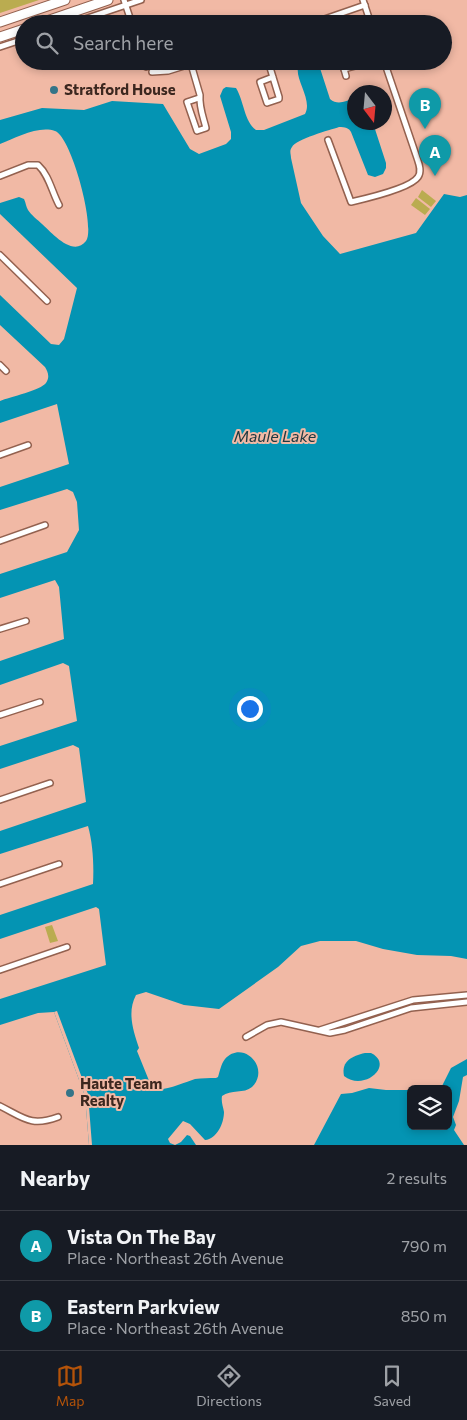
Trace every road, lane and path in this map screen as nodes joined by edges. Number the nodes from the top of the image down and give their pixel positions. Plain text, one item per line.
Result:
1 (66, 0) edge
2 (108, 0) edge
3 (141, 0) edge
4 (125, 2) edge
5 (364, 2) edge
6 (21, 15) edge
7 (64, 15) edge
8 (92, 15) edge
9 (129, 15) edge
10 (332, 15) edge
11 (369, 15) edge
12 (15, 17) edge
13 (0, 22) edge
14 (15, 31) edge
15 (0, 36) edge
16 (15, 42) edge
17 (0, 47) edge
18 (171, 70) edge
19 (193, 70) edge
20 (271, 70) edge
21 (344, 70) edge
22 (387, 70) edge
23 (152, 72) dead end
24 (346, 76) dead end
25 (273, 77) junction
26 (200, 98) junction
27 (328, 140) dead end
28 (0, 176) edge
29 (59, 205) dead end
30 (0, 255) edge
31 (47, 301) dead end
32 (0, 365) edge
33 (6, 371) dead end
34 (28, 445) dead end
35 (0, 455) edge
36 (45, 525) dead end
37 (0, 541) edge
38 (26, 621) dead end
39 (0, 629) edge
40 (40, 702) dead end
41 (0, 715) edge
42 (50, 783) dead end
43 (0, 800) edge
44 (58, 864) dead end
45 (0, 884) edge
46 (67, 947) dead end
47 (0, 970) edge
48 (467, 995) edge
49 (467, 1002) edge
50 (320, 1030) junction
51 (246, 1037) dead end
52 (0, 1106) edge
53 (58, 1117) dead end

1 - 6 main road
2 - 7 main road
3 - 4 street
4 - 8 street
4 - 9 street
5 - 10 street
5 - 11 street
12 - 13 main road
14 - 15 main road
16 - 17 street
18 - 23 street
19 - 26 street
20 - 25 street
21 - 24 street
22 - 27 street
25 - 25 street
26 - 26 street
28 - 29 street
30 - 31 street
32 - 33 street
34 - 35 street
36 - 37 street
38 - 39 street
40 - 41 street
42 - 43 street
44 - 45 street
46 - 47 street
48 - 50 street
49 - 50 street
50 - 51 street
52 - 53 street

